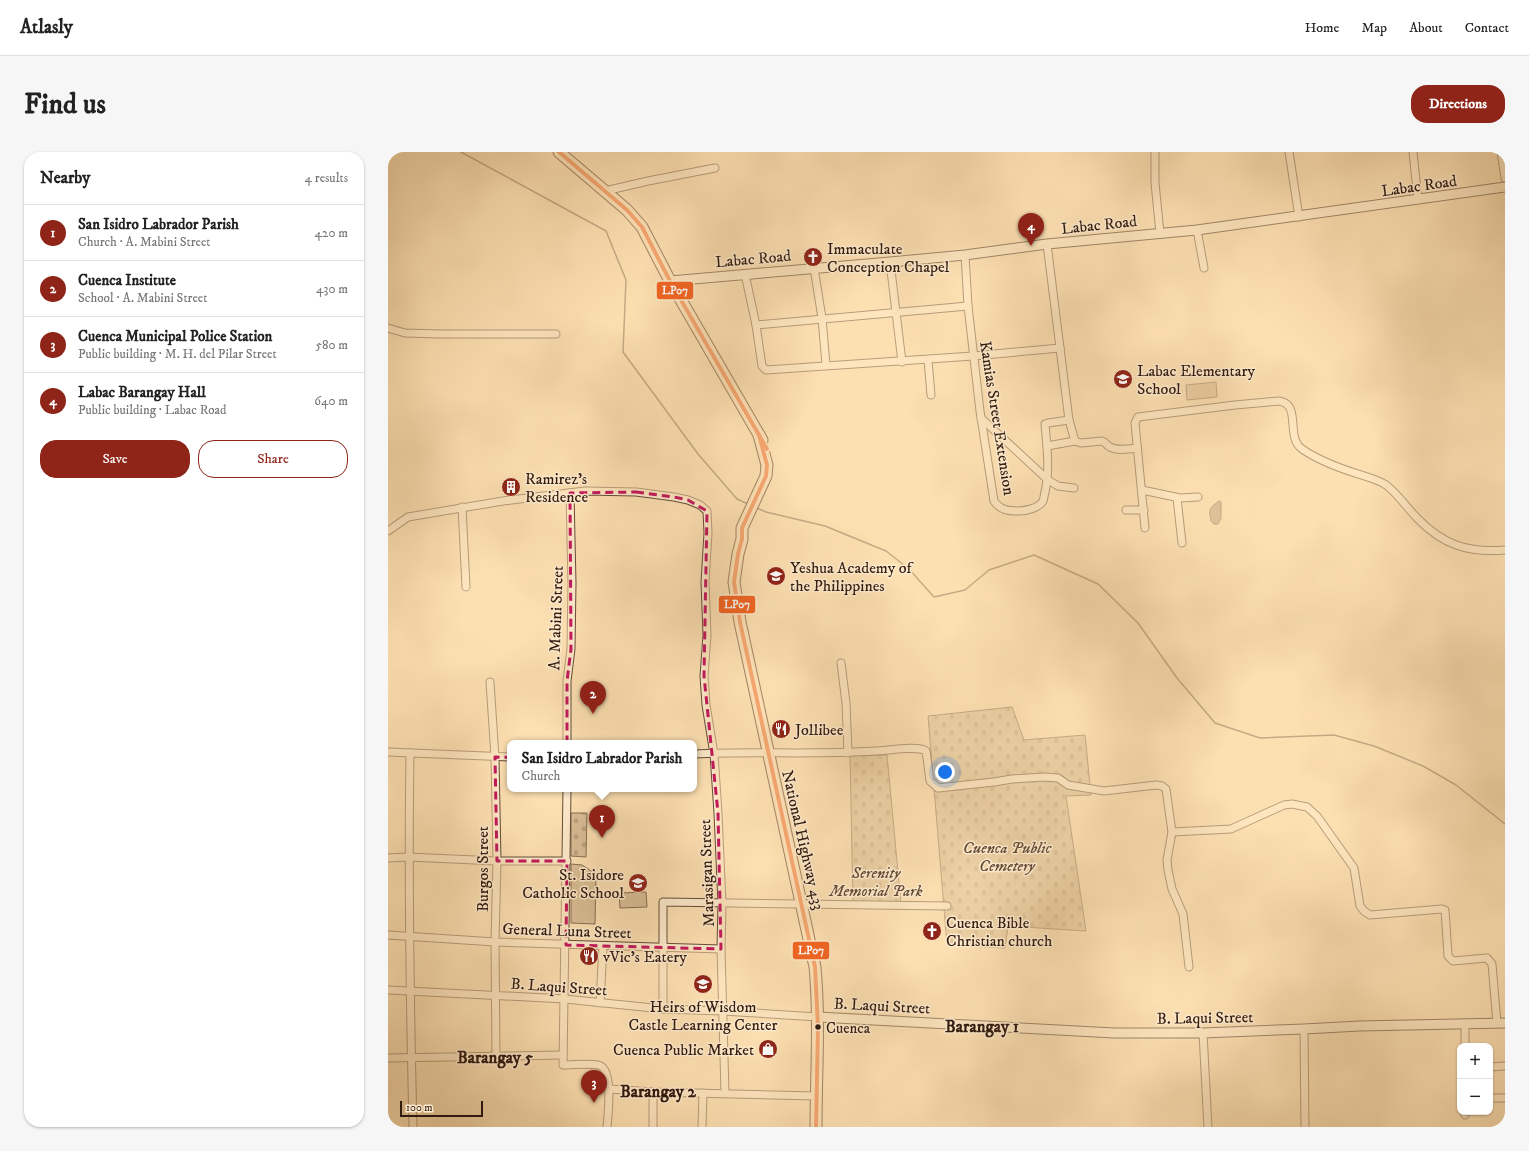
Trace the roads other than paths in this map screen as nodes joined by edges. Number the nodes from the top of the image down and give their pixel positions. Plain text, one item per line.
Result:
1 (559, 152) edge
2 (1155, 152) edge
3 (1289, 152) edge
4 (1413, 152) edge
5 (1501, 152) edge
6 (715, 168) dead end
7 (1505, 178) edge
8 (1505, 187) edge
9 (605, 191) junction
10 (1418, 200) junction
11 (1299, 217) junction
12 (1197, 230) junction
13 (1160, 234) junction
14 (1047, 244) junction
15 (965, 255) junction
16 (890, 262) junction
17 (814, 268) junction
18 (1204, 268) dead end
19 (745, 274) junction
20 (670, 281) junction
21 (968, 306) junction
22 (897, 311) junction
23 (822, 318) junction
24 (756, 325) junction
25 (388, 328) edge
26 (556, 334) dead end
27 (1060, 348) junction
28 (973, 356) junction
29 (928, 360) junction
30 (902, 362) junction
31 (826, 365) junction
32 (931, 395) dead end
33 (981, 418) junction
34 (1069, 420) junction
35 (1075, 441) junction
36 (1047, 446) junction
37 (1137, 448) junction
38 (1048, 480) junction
39 (1074, 488) dead end
40 (1142, 490) junction
41 (570, 493) junction
42 (1177, 498) junction
43 (1198, 498) dead end
44 (462, 507) junction
45 (1126, 510) dead end
46 (1144, 510) junction
47 (1145, 528) dead end
48 (388, 531) edge
49 (1182, 543) dead end
50 (1505, 550) edge
51 (466, 587) dead end
52 (841, 663) dead end
53 (490, 682) dead end
54 (567, 740) edge
55 (388, 752) edge
56 (768, 752) junction
57 (410, 753) junction
58 (848, 753) junction
59 (697, 754) edge
60 (714, 754) junction
61 (495, 756) junction
62 (507, 757) edge
63 (567, 792) edge
64 (1172, 832) junction
65 (408, 857) junction
66 (388, 858) edge
67 (497, 861) junction
68 (567, 861) junction
69 (722, 904) junction
70 (802, 904) junction
71 (947, 906) dead end
72 (388, 935) edge
73 (410, 936) junction
74 (495, 942) junction
75 (566, 945) junction
76 (603, 946) junction
77 (662, 947) junction
78 (721, 949) junction
79 (1189, 967) dead end
80 (388, 990) edge
81 (409, 990) junction
82 (496, 996) junction
83 (565, 999) junction
84 (600, 1003) junction
85 (663, 1009) junction
86 (723, 1011) junction
87 (818, 1017) junction
88 (1465, 1023) junction
89 (1501, 1023) edge
90 (1304, 1029) junction
91 (1203, 1032) junction
92 (1465, 1043) edge
93 (563, 1055) junction
94 (496, 1057) junction
95 (388, 1058) edge
96 (411, 1058) junction
97 (1493, 1066) edge
98 (1505, 1066) edge
99 (609, 1089) junction
100 (653, 1092) junction
101 (703, 1093) junction
102 (725, 1093) junction
103 (816, 1096) junction
104 (1493, 1098) edge
105 (1505, 1098) edge
106 (413, 1127) edge
107 (607, 1127) edge
108 (653, 1127) edge
109 (702, 1127) edge
110 (816, 1127) edge
111 (1208, 1127) edge
112 (1305, 1127) edge

1 - 9 main road, National Highway 433
2 - 13 street
3 - 11 street
4 - 10 street
5 - 7 street
6 - 9 street
8 - 10 street, Labac Road
9 - 20 main road, National Highway 433
10 - 11 street, Labac Road
11 - 12 street, Labac Road
12 - 13 street, Labac Road
12 - 18 street
13 - 14 street, Labac Road
14 - 15 street, Labac Road
14 - 27 street
15 - 16 street, Labac Road
15 - 21 street, Kamias Street Extension
16 - 17 street, Labac Road
16 - 22 street
17 - 19 street, Labac Road
17 - 23 street
19 - 20 street, Labac Road
19 - 24 street
20 - 56 main road, National Highway 433
21 - 22 street
21 - 28 street, Kamias Street Extension
22 - 23 street
22 - 30 street
23 - 24 street
23 - 31 street
24 - 31 street
25 - 26 street
27 - 28 street
27 - 34 street
28 - 29 street
28 - 33 street, Kamias Street Extension
29 - 30 street
29 - 32 street
30 - 31 street
33 - 38 street
33 - 38 street, Kamias Street Extension
34 - 35 street
34 - 36 street, Kamias Street Extension
35 - 36 street
35 - 37 street
36 - 38 street, Kamias Street Extension
37 - 40 street
37 - 50 street
38 - 39 street
40 - 42 street
40 - 46 street
41 - 44 street
41 - 54 street, A. Mabini Street
41 - 60 street, Marasigan Street
42 - 43 street
42 - 49 street
44 - 48 street
44 - 51 street
45 - 46 street
46 - 47 street
52 - 58 street
53 - 61 street, Burgos Street
55 - 57 street
56 - 58 street
56 - 60 street
56 - 70 main road, National Highway 433
57 - 61 street
57 - 65 street
58 - 64 street
59 - 60 street
60 - 69 street, Marasigan Street
61 - 62 street
61 - 67 street, Burgos Street
63 - 68 street
64 - 79 street
64 - 89 street
65 - 66 street
65 - 67 street
65 - 73 street
67 - 68 street
67 - 74 street, Burgos Street
68 - 75 street
69 - 70 street
69 - 77 street
69 - 78 street, Marasigan Street
70 - 71 street
70 - 87 main road, National Highway 433
72 - 73 street, General Luna Street
73 - 74 street, General Luna Street
73 - 81 street
74 - 75 street, General Luna Street
74 - 82 street, Burgos Street
75 - 76 street, General Luna Street
75 - 83 street
76 - 77 street, General Luna Street
76 - 84 street
77 - 78 street, General Luna Street
77 - 85 street
78 - 86 street, Marasigan Street
80 - 81 street, B. Laqui Street
81 - 82 street, B. Laqui Street
81 - 96 street
82 - 83 street, B. Laqui Street
82 - 94 street, Burgos Street
83 - 84 street, B. Laqui Street
83 - 93 street
84 - 85 street, B. Laqui Street
85 - 86 street, B. Laqui Street
86 - 87 street, B. Laqui Street
86 - 102 street, Marasigan Street
87 - 91 street, B. Laqui Street
87 - 103 main road, National Highway 433
88 - 89 street, B. Laqui Street
88 - 90 street, B. Laqui Street
88 - 92 street
90 - 91 street, B. Laqui Street
90 - 112 street
91 - 111 street
93 - 94 street
93 - 99 street
94 - 96 street
95 - 96 street
96 - 106 street
97 - 98 street
99 - 100 street
99 - 107 street
100 - 101 street
100 - 108 street
101 - 102 street
101 - 109 street
102 - 103 street
103 - 110 main road, National Highway 433
104 - 105 street

